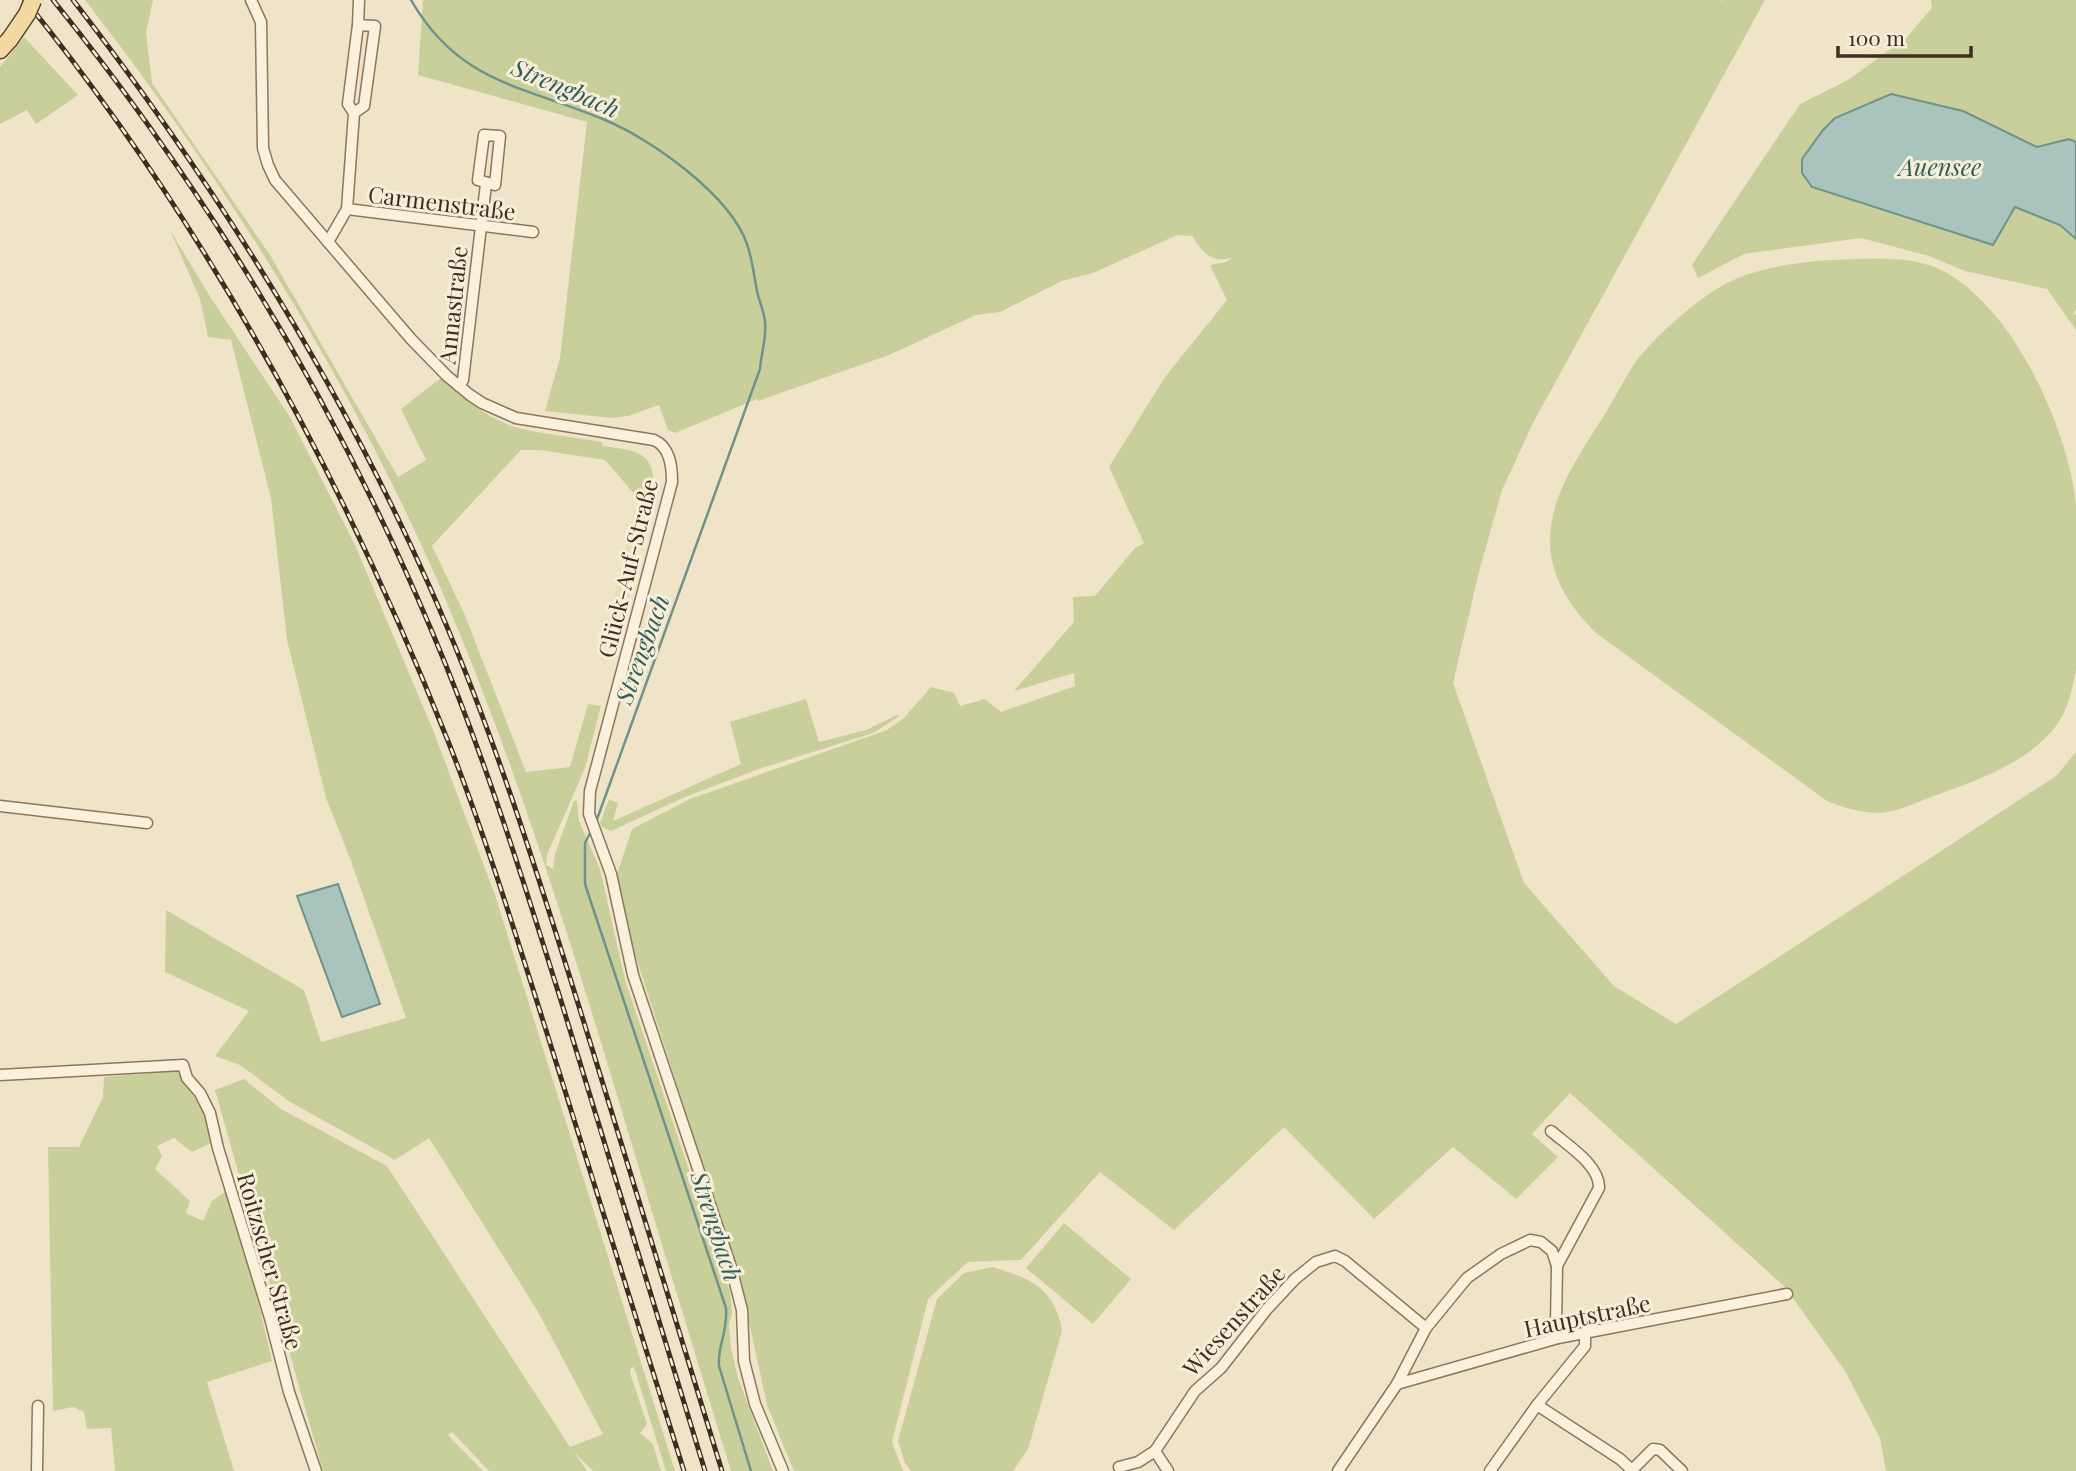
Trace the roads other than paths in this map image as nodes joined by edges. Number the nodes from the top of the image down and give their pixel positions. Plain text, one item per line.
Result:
1 (33, 0) edge
2 (251, 0) edge
3 (359, 0) edge
4 (358, 25) junction
5 (5, 45) edge
6 (354, 113) junction
7 (486, 184) junction
8 (347, 209) junction
9 (481, 226) junction
10 (533, 232) dead end
11 (328, 242) junction
12 (459, 386) junction
13 (0, 806) edge
14 (147, 823) dead end
15 (0, 1075) edge
16 (1551, 1131) dead end
17 (1558, 1266) junction
18 (1787, 1294) dead end
19 (1426, 1328) junction
20 (1586, 1333) junction
21 (1558, 1338) junction
22 (1397, 1384) junction
23 (1537, 1405) junction
24 (38, 1406) dead end
25 (1155, 1451) junction
26 (1119, 1467) dead end
27 (1677, 1469) edge
28 (37, 1471) edge
29 (316, 1471) edge
30 (783, 1471) edge
31 (1168, 1471) edge
32 (1338, 1471) edge
33 (1490, 1471) edge
34 (1632, 1471) edge

1 - 5 main road, bridge
2 - 11 street, Glück-Auf-Straße
3 - 4 street
4 - 6 street
4 - 6 street
6 - 8 street
7 - 7 street
7 - 9 street, Annastraße
8 - 9 street, Carmenstraße
8 - 11 street
9 - 10 street, Carmenstraße
9 - 12 street, Annastraße
11 - 12 street, Glück-Auf-Straße
12 - 30 street, Glück-Auf-Straße
13 - 14 street
15 - 29 street, Roitzscher Straße
16 - 17 street
17 - 19 street
17 - 21 street
18 - 20 street, Hauptstraße
19 - 22 street
19 - 25 street, Wiesenstraße
20 - 21 street, Hauptstraße
20 - 23 street
21 - 22 street, Hauptstraße
22 - 32 street
23 - 33 street
23 - 34 street
24 - 28 street
25 - 26 street
25 - 31 street
27 - 34 street

